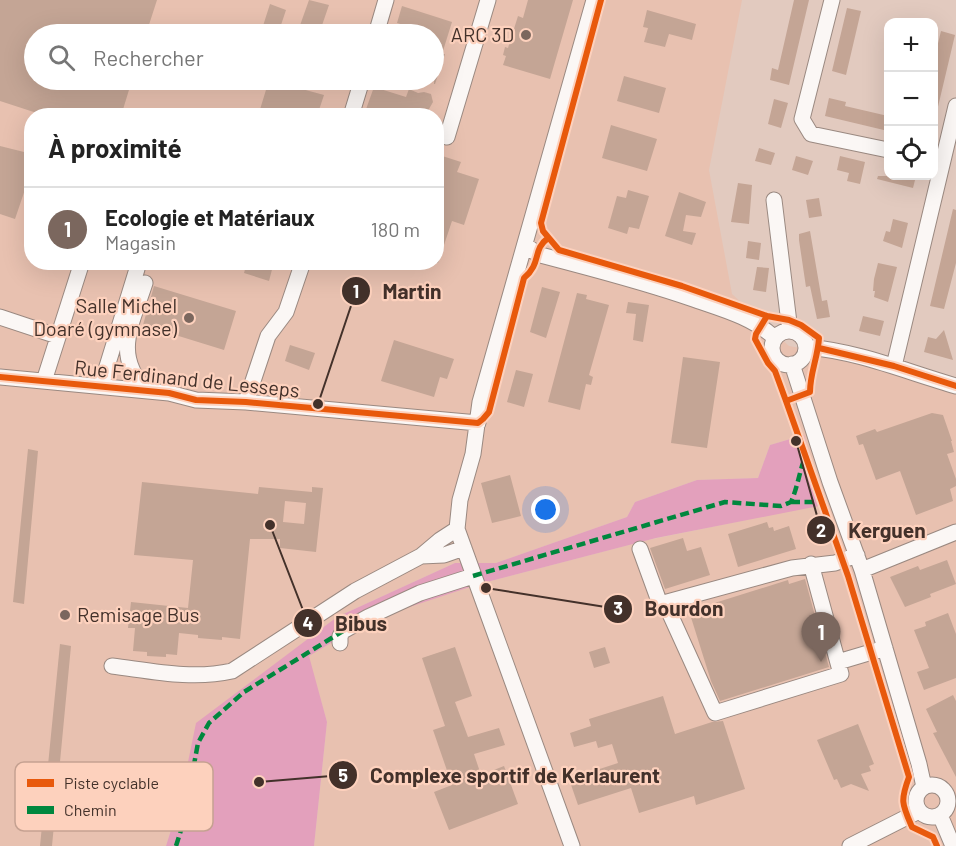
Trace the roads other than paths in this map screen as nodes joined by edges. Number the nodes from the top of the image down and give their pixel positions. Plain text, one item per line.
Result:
1 (386, 0) edge
2 (488, 0) edge
3 (594, 0) edge
4 (832, 0) edge
5 (379, 24) edge
6 (359, 90) edge
7 (956, 106) edge
8 (353, 108) edge
9 (447, 137) dead end
10 (884, 149) edge
11 (944, 162) edge
12 (774, 200) dead end
13 (526, 245) junction
14 (79, 270) edge
15 (137, 270) edge
16 (300, 270) edge
17 (145, 283) dead end
18 (0, 317) edge
19 (790, 331) junction
20 (57, 336) junction
21 (775, 338) junction
22 (806, 347) junction
23 (792, 364) junction
24 (894, 366) junction
25 (0, 376) edge
26 (44, 381) junction
27 (101, 386) junction
28 (956, 386) edge
29 (147, 391) junction
30 (246, 402) junction
31 (478, 423) junction
32 (457, 530) junction
33 (956, 532) edge
34 (464, 548) junction
35 (640, 549) dead end
36 (857, 555) junction
37 (421, 556) junction
38 (811, 564) junction
39 (470, 570) junction
40 (862, 570) junction
41 (665, 603) junction
42 (340, 643) dead end
43 (885, 648) junction
44 (838, 662) junction
45 (112, 666) dead end
46 (924, 787) junction
47 (952, 794) edge
48 (919, 811) junction
49 (940, 815) junction
50 (572, 846) edge
51 (850, 846) edge
52 (953, 846) edge

1 - 5 street
2 - 9 street
3 - 13 street
4 - 10 street
6 - 8 street
7 - 11 street
11 - 24 street
12 - 19 street
13 - 21 street
13 - 31 street
14 - 20 street
15 - 27 street
16 - 30 street
17 - 29 street
18 - 20 street
19 - 21 street
19 - 22 street
20 - 26 street
21 - 23 street
22 - 23 street
22 - 24 street
23 - 36 street
24 - 28 street
25 - 26 street, Rue Ferdinand de Lesseps
26 - 27 street, Rue Ferdinand de Lesseps
27 - 29 street, Rue Ferdinand de Lesseps
29 - 30 street, Rue Ferdinand de Lesseps
30 - 31 street, Rue Ferdinand de Lesseps
31 - 32 street
32 - 34 street
32 - 37 street
33 - 40 street
34 - 37 street
34 - 39 street
35 - 41 street
36 - 38 street
36 - 40 street
37 - 45 street
38 - 41 street
38 - 44 street
39 - 42 street
39 - 50 street
40 - 43 street
41 - 44 street
43 - 44 street
43 - 46 street
46 - 47 street
46 - 48 street
47 - 49 street
48 - 49 street
48 - 51 street
49 - 52 street

